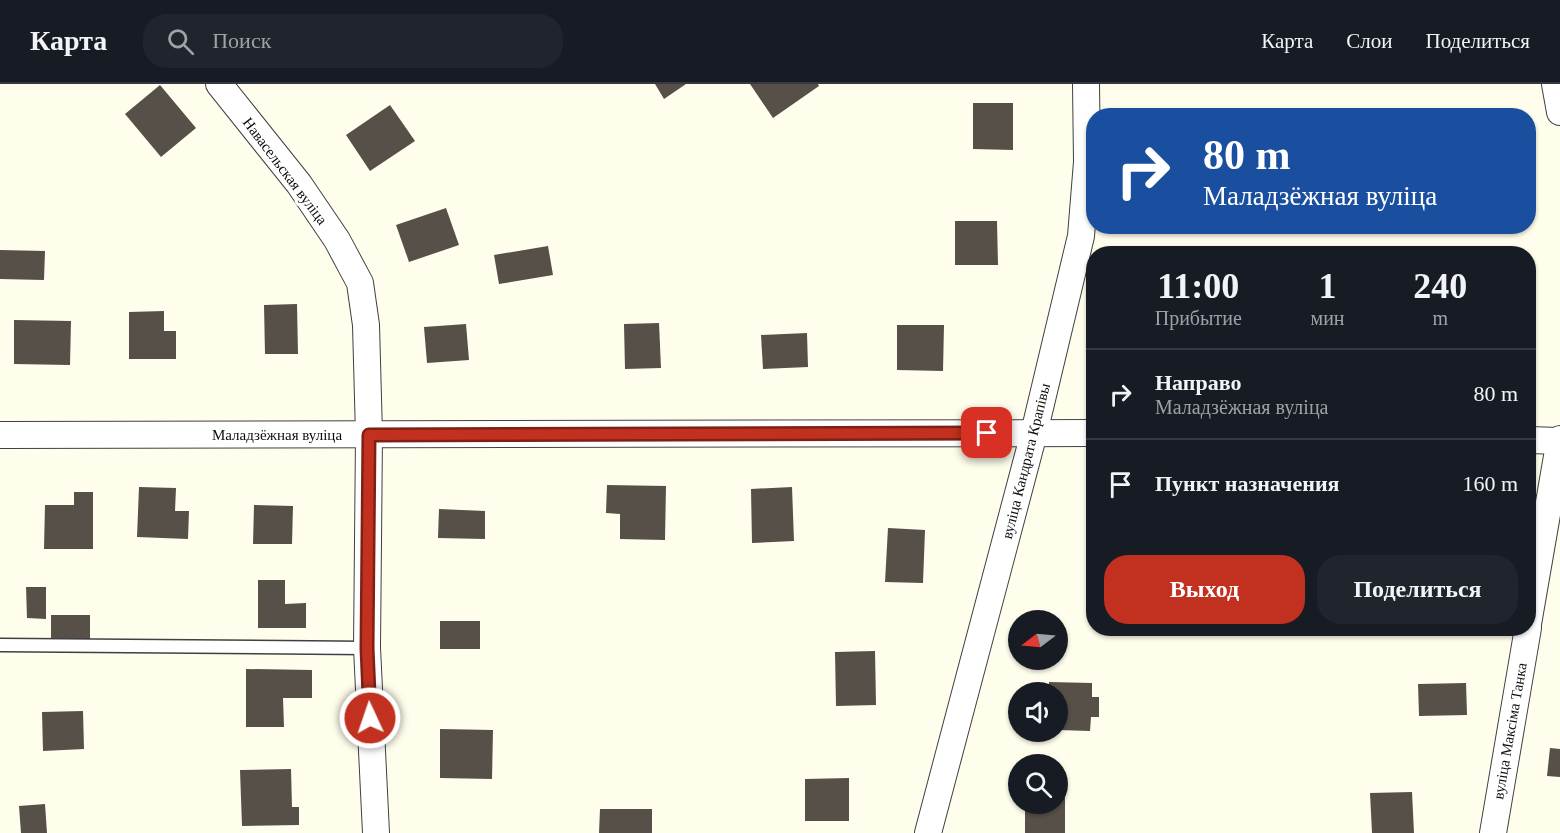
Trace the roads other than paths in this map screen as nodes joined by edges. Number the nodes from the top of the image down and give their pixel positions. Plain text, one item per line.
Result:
1 (219, 84) edge
2 (1086, 84) edge
3 (1555, 84) edge
4 (1086, 108) edge
5 (1560, 112) edge
6 (1086, 174) edge
7 (1034, 433) junction
8 (1086, 434) edge
9 (0, 435) edge
10 (369, 435) junction
11 (1536, 440) edge
12 (1560, 440) edge
13 (1536, 578) edge
14 (1527, 636) edge
15 (0, 645) edge
16 (367, 648) junction
17 (376, 833) edge
18 (928, 833) edge
19 (1493, 833) edge

1 - 10 street, Навасельская вуліца
2 - 4 street, вуліца Кандрата Крапівы
3 - 5 street
6 - 7 street, вуліца Кандрата Крапівы
7 - 8 street, Маладзёжная вуліца
7 - 10 street, Маладзёжная вуліца
7 - 18 street, вуліца Кандрата Крапівы
9 - 10 street, Маладзёжная вуліца
10 - 16 street, Навасельская вуліца
11 - 12 street
12 - 13 street
14 - 19 street, вуліца Максіма Танка
15 - 16 lane
16 - 17 street, Навасельская вуліца

